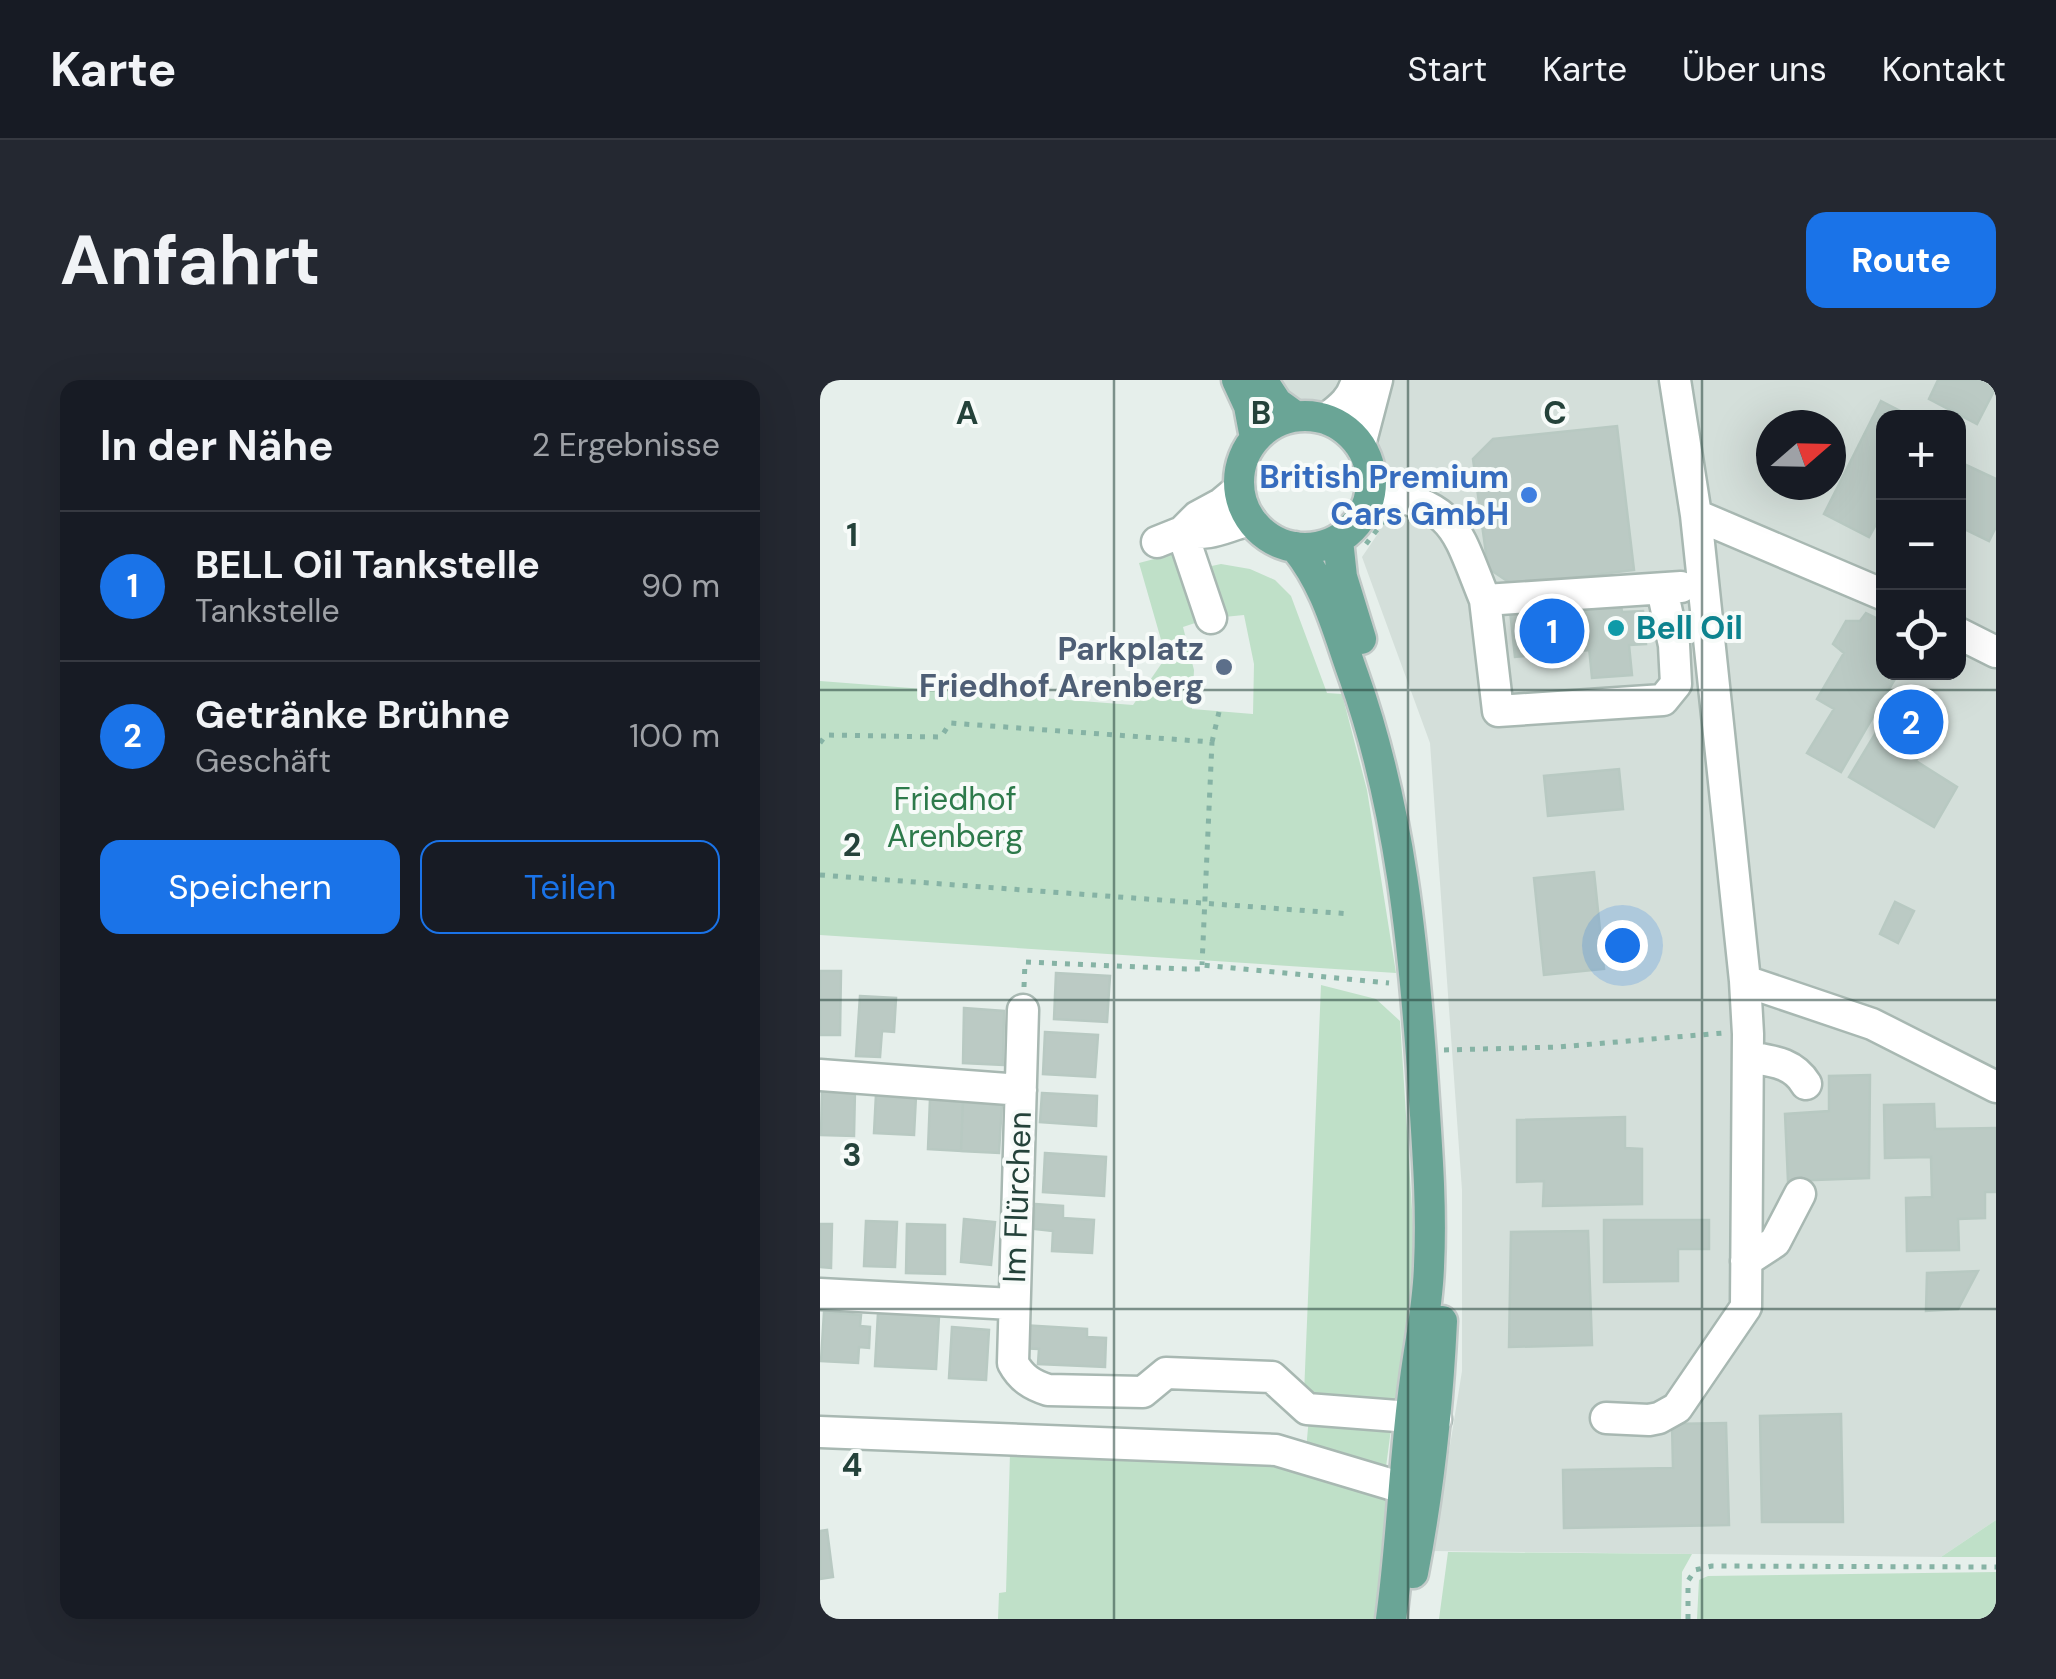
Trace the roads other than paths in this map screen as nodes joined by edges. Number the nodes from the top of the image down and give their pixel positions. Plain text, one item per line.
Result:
1 (1237, 380) edge
2 (1262, 380) edge
3 (1357, 380) edge
4 (1378, 380) edge
5 (1675, 380) edge
6 (1295, 416) junction
7 (1326, 419) junction
8 (1255, 438) junction
9 (1360, 445) junction
10 (1240, 489) junction
11 (1371, 490) junction
12 (1696, 514) junction
13 (1251, 520) junction
14 (1169, 537) junction
15 (1338, 540) junction
16 (1295, 548) junction
17 (1704, 584) junction
18 (1662, 589) junction
19 (1876, 592) edge
20 (1485, 600) junction
21 (1210, 618) dead end
22 (1966, 637) edge
23 (1996, 652) edge
24 (1745, 981) junction
25 (1023, 1010) road end
26 (1748, 1046) junction
27 (820, 1075) edge
28 (1806, 1084) dead end
29 (1996, 1087) edge
30 (1021, 1090) junction
31 (1800, 1194) dead end
32 (1746, 1261) junction
33 (820, 1294) edge
34 (1014, 1304) junction
35 (1424, 1418) junction
36 (1606, 1418) dead end
37 (820, 1432) edge
38 (1403, 1488) junction
39 (1391, 1619) edge
40 (1404, 1619) edge

1 - 8 main road
2 - 6 main road
3 - 7 street
4 - 9 street
5 - 12 street
6 - 7 main road
6 - 8 main road
7 - 9 main road
8 - 10 main road
9 - 11 main road
10 - 13 main road
10 - 14 street
11 - 15 main road
11 - 20 street
12 - 17 street
12 - 19 street
13 - 14 street
13 - 16 main road
14 - 21 street
15 - 16 main road
15 - 35 main road
16 - 35 main road
17 - 18 street
17 - 24 street
18 - 20 street
18 - 20 street
22 - 23 street
24 - 26 street
24 - 29 street
25 - 30 street, Im Flürchen
26 - 28 street
26 - 32 street
27 - 30 street, Im Flürchen
30 - 34 street, Im Flürchen
31 - 32 street
32 - 36 street
33 - 34 street
34 - 35 street, Im Flürchen
35 - 38 main road
35 - 40 main road
37 - 38 street
38 - 39 main road

